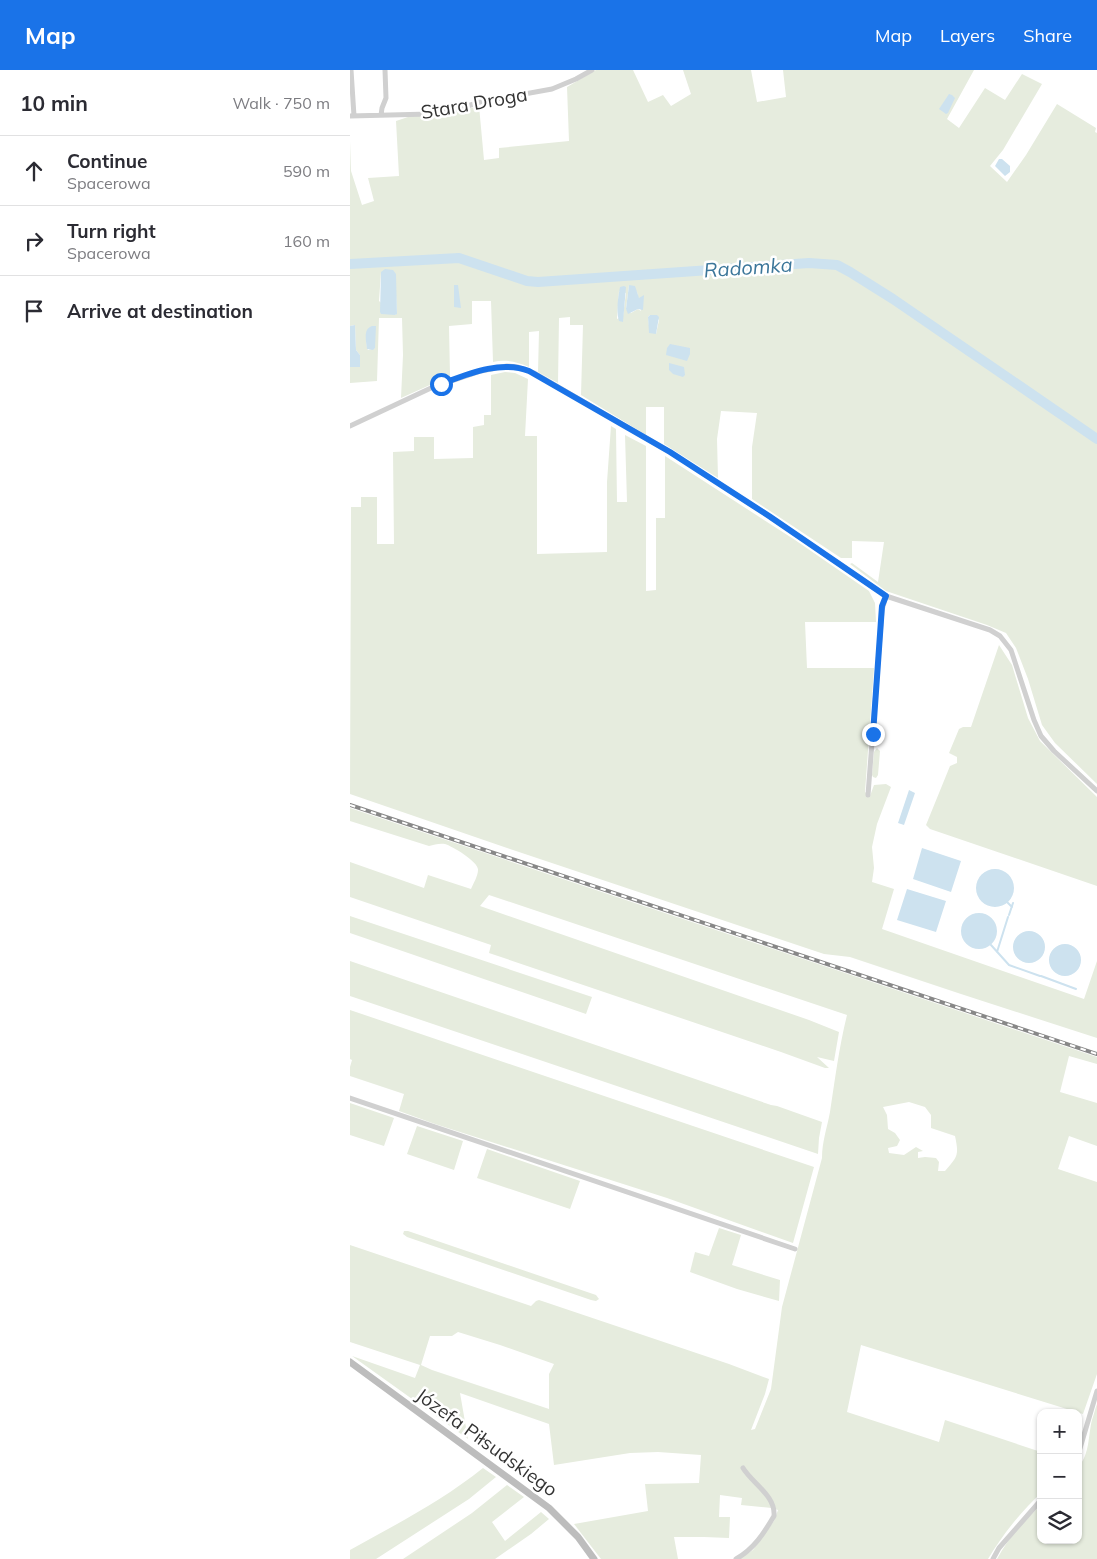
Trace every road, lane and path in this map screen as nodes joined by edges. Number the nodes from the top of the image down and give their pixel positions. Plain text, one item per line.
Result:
1 (351, 70) edge
2 (385, 70) edge
3 (592, 70) edge
4 (381, 115) junction
5 (352, 116) edge
6 (350, 426) edge
7 (886, 596) junction
8 (1097, 791) edge
9 (868, 795) dead end
10 (350, 1098) edge
11 (795, 1249) dead end
12 (350, 1362) edge
13 (1097, 1391) edge
14 (1078, 1454) edge
15 (743, 1468) dead end
16 (1037, 1505) edge
17 (594, 1559) edge
18 (736, 1559) edge
19 (993, 1559) edge

1 - 5 street
2 - 4 street
3 - 4 street, Stara Droga
4 - 5 street, Stara Droga
6 - 7 street
7 - 8 street
7 - 9 street
10 - 11 street
12 - 17 street, Józefa Piłsudskiego
13 - 14 street
15 - 18 street
16 - 19 street

